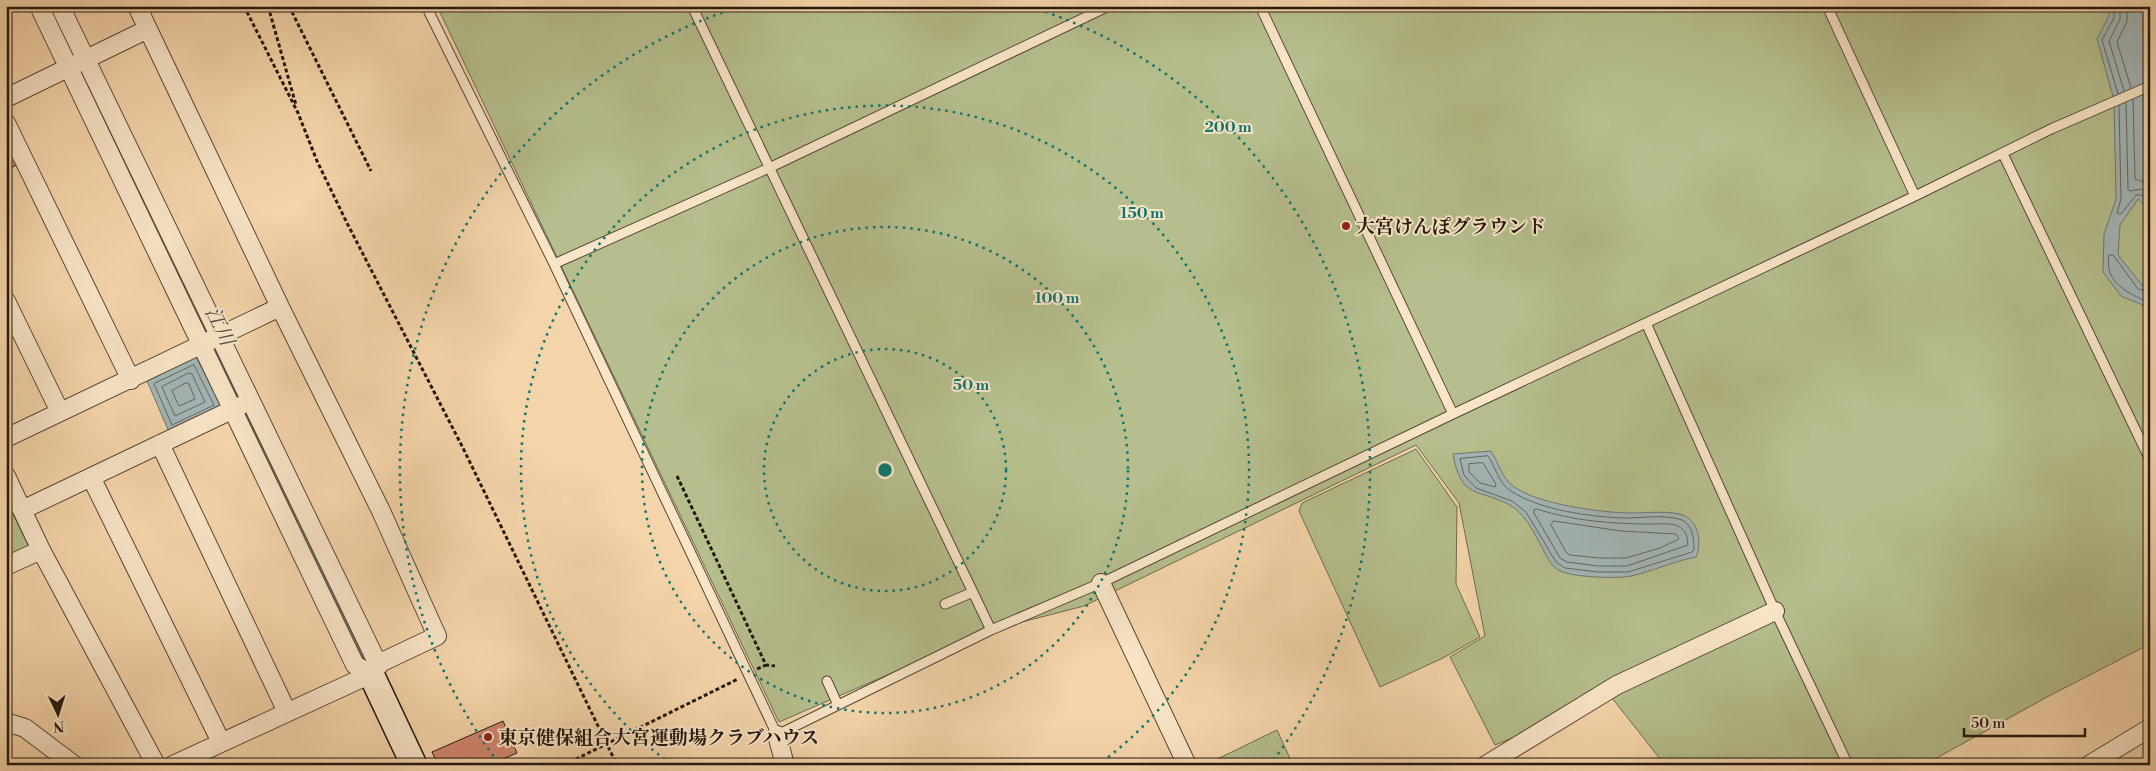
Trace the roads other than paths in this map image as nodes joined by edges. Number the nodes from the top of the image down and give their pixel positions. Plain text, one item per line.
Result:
1 (39, 6) edge
2 (60, 6) edge
3 (137, 6) edge
4 (426, 6) edge
5 (692, 6) edge
6 (1109, 6) edge
7 (1260, 6) edge
8 (1826, 6) edge
9 (148, 29) junction
10 (77, 64) junction
11 (2150, 86) edge
12 (6, 98) edge
13 (6, 123) edge
14 (2003, 154) junction
15 (769, 168) junction
16 (1915, 196) junction
17 (554, 264) junction
18 (6, 301) edge
19 (280, 307) junction
20 (1646, 322) junction
21 (211, 341) junction
22 (131, 380) junction
23 (241, 405) junction
24 (60, 412) junction
25 (1452, 414) junction
26 (6, 438) edge
27 (160, 444) junction
28 (2150, 460) edge
29 (6, 476) edge
30 (91, 477) junction
31 (22, 510) junction
32 (41, 550) junction
33 (6, 566) edge
34 (1101, 582) junction
35 (972, 592) junction
36 (945, 604) dead end
37 (1775, 611) junction
38 (991, 630) junction
39 (374, 671) junction
40 (827, 681) dead end
41 (838, 705) junction
42 (287, 712) junction
43 (6, 722) edge
44 (2150, 728) edge
45 (777, 735) junction
46 (221, 742) junction
47 (74, 765) edge
48 (156, 765) edge
49 (173, 765) edge
50 (414, 765) edge
51 (785, 765) edge
52 (1187, 765) edge
53 (1486, 765) edge
54 (1848, 765) edge
55 (2089, 765) edge

1 - 10 street
2 - 10 street
3 - 9 street
4 - 17 lane
5 - 15 lane
6 - 15 lane
7 - 25 lane
8 - 16 lane
9 - 10 street
9 - 19 street
10 - 12 street
10 - 21 street
11 - 14 lane
13 - 22 street
14 - 16 lane
14 - 28 lane
15 - 17 lane
15 - 35 lane
16 - 20 lane
17 - 45 lane
18 - 24 street
19 - 21 street
19 - 39 street
20 - 25 lane
20 - 37 lane
21 - 22 street
21 - 23 street
22 - 24 street
23 - 27 street
23 - 39 street
24 - 26 street
25 - 34 lane
27 - 30 street
27 - 42 street
29 - 31 street
30 - 31 street
30 - 46 street
31 - 32 street
32 - 33 street
32 - 48 street
34 - 38 lane
34 - 52 street
35 - 36 lane
35 - 38 lane
37 - 53 street
37 - 54 lane
38 - 41 lane
39 - 42 street
39 - 50 street
40 - 41 lane
41 - 45 lane
42 - 46 street
43 - 47 street
44 - 55 street
45 - 51 street
46 - 49 street

